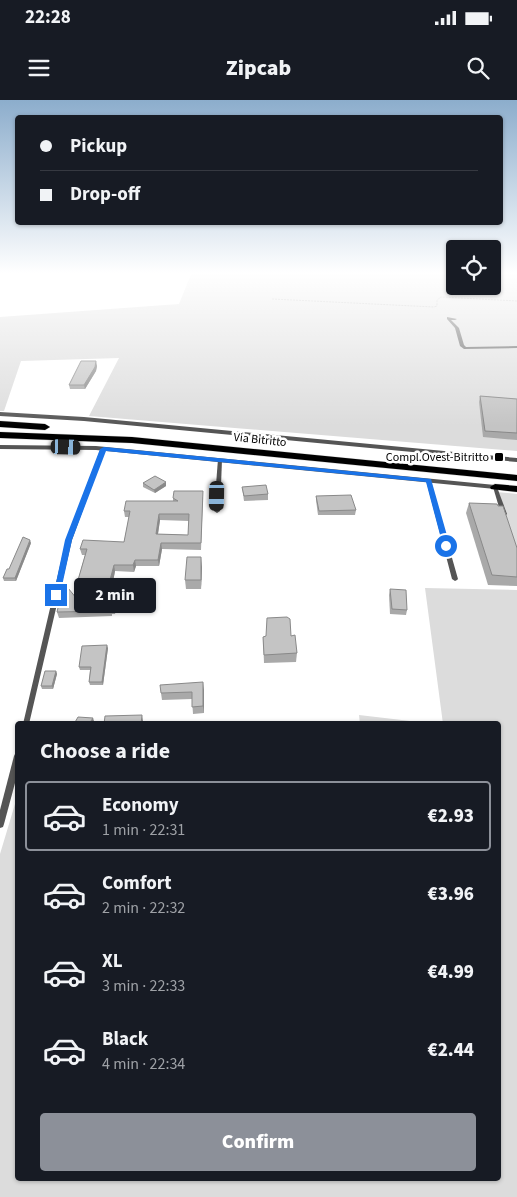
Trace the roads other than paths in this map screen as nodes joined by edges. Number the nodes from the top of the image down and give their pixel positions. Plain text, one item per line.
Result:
1 (453, 323) edge
2 (517, 347) edge
3 (0, 414) edge
4 (0, 426) edge
5 (0, 434) edge
6 (0, 447) edge
7 (104, 449) junction
8 (220, 460) junction
9 (517, 460) edge
10 (517, 470) edge
11 (517, 478) edge
12 (428, 480) junction
13 (495, 487) junction
14 (517, 489) edge
15 (217, 511) dead end
16 (506, 518) edge
17 (455, 579) dead end
18 (27, 721) edge
19 (15, 767) edge
20 (0, 824) edge

1 - 2 lane
3 - 9 street
4 - 10 highway, Via Bitritto
5 - 11 highway, Via Bitritto
6 - 7 street
7 - 8 street
7 - 18 lane
8 - 12 street
8 - 15 lane
12 - 13 street
12 - 17 lane
13 - 14 highway
13 - 16 lane
19 - 20 lane

